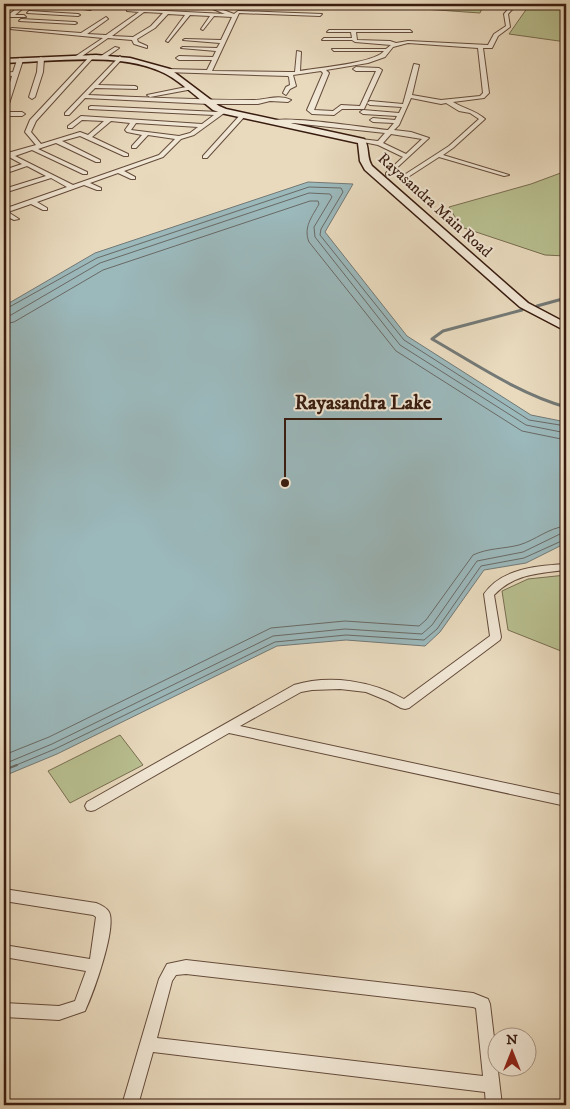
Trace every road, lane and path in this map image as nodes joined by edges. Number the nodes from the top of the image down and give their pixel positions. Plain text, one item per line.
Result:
1 (26, 4) edge
2 (53, 4) edge
3 (150, 4) edge
4 (219, 4) edge
5 (240, 4) edge
6 (292, 4) edge
7 (515, 4) edge
8 (160, 5) dead end
9 (169, 6) dead end
10 (182, 7) dead end
11 (325, 7) dead end
12 (34, 8) dead end
13 (90, 9) dead end
14 (129, 10) dead end
15 (142, 11) junction
16 (29, 12) junction
17 (167, 12) junction
18 (188, 14) junction
19 (236, 14) junction
20 (4, 15) edge
21 (78, 15) dead end
22 (213, 15) junction
23 (320, 15) dead end
24 (10, 16) junction
25 (22, 18) junction
26 (106, 18) dead end
27 (76, 23) dead end
28 (11, 27) junction
29 (203, 29) dead end
30 (329, 31) dead end
31 (353, 31) junction
32 (404, 31) junction
33 (410, 31) dead end
34 (83, 34) junction
35 (5, 35) dead end
36 (108, 36) junction
37 (134, 39) junction
38 (324, 39) dead end
39 (354, 39) junction
40 (168, 40) dead end
41 (185, 40) dead end
42 (407, 40) dead end
43 (224, 42) junction
44 (395, 45) junction
45 (480, 46) junction
46 (145, 47) dead end
47 (117, 48) dead end
48 (183, 48) dead end
49 (220, 50) junction
50 (334, 50) dead end
51 (388, 50) junction
52 (299, 52) dead end
53 (92, 57) junction
54 (103, 57) junction
55 (78, 58) junction
56 (120, 58) junction
57 (179, 58) dead end
58 (41, 59) junction
59 (216, 59) junction
60 (20, 60) junction
61 (4, 61) edge
62 (353, 64) junction
63 (416, 65) dead end
64 (360, 68) junction
65 (166, 71) junction
66 (324, 71) junction
67 (209, 72) junction
68 (297, 73) junction
69 (4, 74) edge
70 (15, 74) junction
71 (288, 74) junction
72 (94, 86) junction
73 (134, 88) dead end
74 (191, 88) junction
75 (7, 92) edge
76 (286, 93) dead end
77 (150, 95) dead end
78 (85, 96) junction
79 (409, 96) junction
80 (32, 97) dead end
81 (100, 97) junction
82 (288, 100) dead end
83 (447, 101) junction
84 (209, 102) junction
85 (370, 103) dead end
86 (261, 105) junction
87 (405, 106) junction
88 (280, 107) dead end
89 (4, 112) edge
90 (221, 112) junction
91 (363, 112) dead end
92 (22, 114) dead end
93 (67, 114) dead end
94 (242, 115) junction
95 (401, 115) junction
96 (109, 120) junction
97 (373, 120) dead end
98 (275, 121) junction
99 (132, 122) junction
100 (397, 122) junction
101 (203, 126) junction
102 (70, 128) dead end
103 (389, 132) junction
104 (146, 134) junction
105 (88, 138) junction
106 (179, 138) junction
107 (56, 141) junction
108 (362, 141) junction
109 (379, 143) junction
110 (40, 146) junction
111 (134, 147) dead end
112 (32, 148) junction
113 (6, 155) edge
114 (126, 155) dead end
115 (406, 156) junction
116 (438, 156) junction
117 (205, 157) dead end
118 (98, 161) dead end
119 (28, 164) junction
120 (119, 171) junction
121 (4, 172) edge
122 (84, 173) dead end
123 (388, 174) dead end
124 (506, 175) dead end
125 (51, 176) junction
126 (133, 178) dead end
127 (403, 178) dead end
128 (85, 182) junction
129 (72, 187) junction
130 (99, 190) dead end
131 (4, 191) edge
132 (31, 201) junction
133 (45, 209) dead end
134 (4, 211) edge
135 (16, 219) dead end
136 (566, 328) edge
137 (566, 567) edge
138 (227, 728) junction
139 (566, 801) edge
140 (91, 806) dead end
141 (4, 895) edge
142 (4, 951) edge
143 (94, 966) junction
144 (4, 1010) edge
145 (147, 1044) junction
146 (492, 1086) junction
147 (130, 1105) edge
148 (494, 1105) edge

1 - 24 street
2 - 13 street
3 - 8 street
3 - 15 street
4 - 19 street
5 - 19 street
6 - 11 street
7 - 45 street
9 - 10 street
12 - 16 street
14 - 15 street
15 - 17 street
15 - 36 street
16 - 21 street
16 - 25 street
17 - 18 street
17 - 37 street
18 - 22 street
18 - 40 street
19 - 22 street
19 - 23 street
19 - 43 street
20 - 24 street
22 - 29 street
24 - 25 street
25 - 27 street
25 - 28 street
26 - 34 street
28 - 34 street
28 - 35 street
30 - 31 street
31 - 32 street
31 - 39 street
32 - 33 street
32 - 42 street
34 - 36 street
36 - 37 street
36 - 55 street
37 - 46 street
38 - 39 street
39 - 44 street
41 - 43 street
43 - 49 street
44 - 45 street
44 - 51 street
45 - 83 street
47 - 54 street
48 - 49 street
49 - 59 street
50 - 51 street
51 - 62 street
52 - 68 street
53 - 54 street, Rayasandra Main Road
53 - 55 street, Rayasandra Main Road
53 - 110 street
54 - 56 street, Rayasandra Main Road
55 - 58 street, Rayasandra Main Road
56 - 65 street, Rayasandra Main Road
56 - 72 street
57 - 59 street
58 - 60 street, Rayasandra Main Road
58 - 80 street
59 - 67 street
60 - 61 street, Rayasandra Main Road
60 - 70 street
62 - 64 street
62 - 66 street
63 - 79 street
64 - 66 street
64 - 66 street
65 - 67 street
65 - 74 street, Rayasandra Main Road
66 - 68 street
67 - 71 street
68 - 71 street
69 - 70 street
70 - 75 street
71 - 76 street
72 - 73 street
72 - 78 street
74 - 77 street
74 - 84 street, Rayasandra Main Road
75 - 89 street
78 - 81 street
78 - 93 street
79 - 83 street
79 - 87 street
81 - 84 street
81 - 90 street
82 - 86 street
83 - 116 street
84 - 86 street
84 - 90 street, Rayasandra Main Road
85 - 87 street
86 - 88 street
87 - 95 street
89 - 92 street
90 - 94 street, Rayasandra Main Road
90 - 101 street
91 - 95 street
94 - 98 street, Rayasandra Main Road
94 - 117 street
95 - 100 street
96 - 99 street
96 - 102 street
96 - 105 street
97 - 100 street
98 - 103 street
98 - 108 street, Rayasandra Main Road
99 - 101 street
99 - 104 street
100 - 103 street
101 - 106 street
103 - 109 street
103 - 115 street
104 - 106 street
104 - 111 street
105 - 107 street
105 - 114 street
106 - 120 street
107 - 110 street
107 - 118 street
108 - 109 street
108 - 136 street, Rayasandra Main Road
109 - 115 street
110 - 112 street
112 - 113 street
112 - 122 street
113 - 119 street
115 - 123 street
116 - 124 street
116 - 127 street
119 - 121 street
119 - 125 street
120 - 126 street
120 - 128 street
125 - 129 street
125 - 131 street
128 - 129 street
128 - 130 street
129 - 132 street
132 - 133 street
132 - 134 street
134 - 135 street
137 - 138 street
138 - 139 street
138 - 140 street
141 - 143 street
142 - 143 street
143 - 144 street
145 - 146 street
145 - 146 street
145 - 147 street
146 - 148 street

